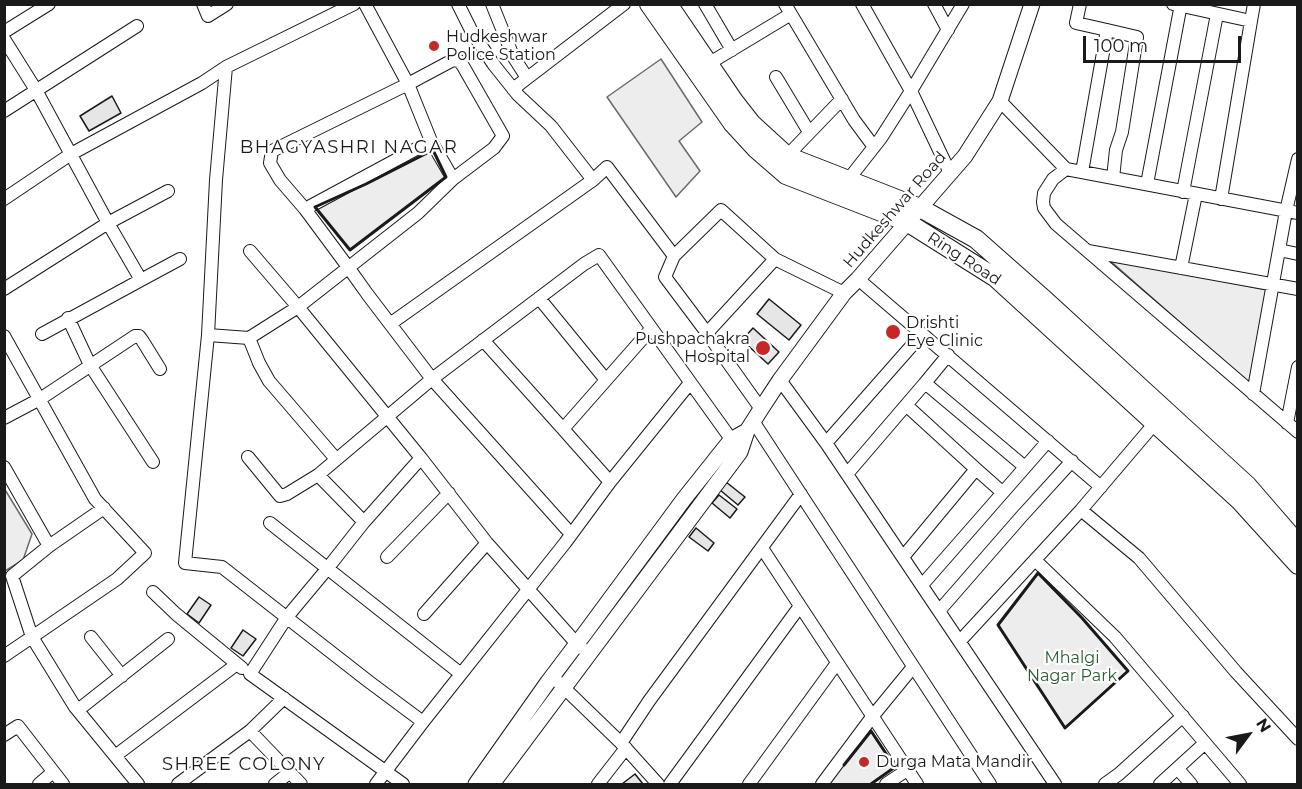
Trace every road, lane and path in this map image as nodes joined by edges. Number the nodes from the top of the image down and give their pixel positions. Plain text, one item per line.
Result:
1 (48, 4) edge
2 (203, 4) edge
3 (227, 4) edge
4 (354, 4) edge
5 (365, 4) edge
6 (458, 4) edge
7 (492, 4) edge
8 (624, 4) edge
9 (649, 4) edge
10 (668, 4) edge
11 (705, 4) edge
12 (862, 4) edge
13 (934, 4) edge
14 (963, 4) edge
15 (1032, 4) edge
16 (1080, 4) edge
17 (1254, 4) edge
18 (1178, 5) edge
19 (788, 9) edge
20 (1217, 14) junction
21 (1251, 21) junction
22 (137, 26) dead end
23 (948, 30) junction
24 (1107, 30) junction
25 (4, 32) edge
26 (4, 39) edge
27 (732, 50) junction
28 (708, 64) junction
29 (226, 67) junction
30 (776, 77) dead end
31 (527, 78) junction
32 (408, 84) junction
33 (513, 89) junction
34 (36, 90) junction
35 (911, 91) junction
36 (842, 99) junction
37 (1000, 102) junction
38 (4, 111) edge
39 (810, 132) junction
40 (431, 141) junction
41 (874, 147) junction
42 (71, 154) junction
43 (787, 156) junction
44 (1298, 159) edge
45 (1066, 169) junction
46 (1082, 172) junction
47 (950, 173) junction
48 (1113, 178) junction
49 (453, 179) junction
50 (593, 180) junction
51 (848, 180) junction
52 (1147, 184) junction
53 (168, 191) dead end
54 (1190, 193) junction
55 (4, 199) edge
56 (1221, 199) junction
57 (920, 208) junction
58 (304, 209) junction
59 (1292, 212) edge
60 (907, 222) junction
61 (108, 223) junction
62 (1280, 250) junction
63 (250, 251) dead end
64 (1087, 251) junction
65 (1298, 254) edge
66 (674, 256) junction
67 (180, 259) dead end
68 (775, 259) junction
69 (348, 267) junction
70 (1182, 268) junction
71 (858, 279) junction
72 (141, 280) junction
73 (1273, 285) junction
74 (1298, 289) edge
75 (4, 290) edge
76 (844, 293) junction
77 (539, 298) junction
78 (298, 307) junction
79 (68, 318) junction
80 (390, 324) junction
81 (651, 329) junction
82 (707, 333) junction
83 (42, 334) dead end
84 (922, 334) junction
85 (208, 335) junction
86 (4, 336) edge
87 (249, 338) junction
88 (483, 340) junction
89 (948, 356) junction
90 (90, 365) junction
91 (1298, 367) edge
92 (160, 369) dead end
93 (432, 379) junction
94 (606, 380) junction
95 (780, 380) junction
96 (690, 383) junction
97 (925, 383) junction
98 (1253, 394) junction
99 (40, 399) junction
100 (906, 405) junction
101 (387, 416) junction
102 (4, 418) edge
103 (754, 420) junction
104 (1155, 423) junction
105 (1287, 423) junction
106 (563, 429) junction
107 (1298, 432) edge
108 (1048, 441) junction
109 (826, 443) junction
110 (736, 446) junction
111 (248, 457) dead end
112 (421, 458) junction
113 (336, 459) junction
114 (1072, 461) junction
115 (153, 462) dead end
116 (4, 466) edge
117 (1024, 467) junction
118 (975, 470) junction
119 (847, 474) junction
120 (318, 475) junction
121 (610, 482) junction
122 (1101, 487) junction
123 (1002, 492) junction
124 (448, 493) junction
125 (801, 494) junction
126 (104, 508) junction
127 (1081, 510) junction
128 (364, 522) junction
129 (270, 523) dead end
130 (571, 534) junction
131 (487, 543) junction
132 (1298, 544) edge
133 (49, 546) junction
134 (762, 548) junction
135 (387, 557) dead end
136 (903, 557) junction
137 (1035, 560) junction
138 (1298, 565) edge
139 (327, 569) junction
140 (8, 578) edge
141 (922, 585) junction
142 (527, 589) junction
143 (153, 592) dead end
144 (800, 606) junction
145 (939, 611) junction
146 (424, 614) dead end
147 (287, 617) junction
148 (32, 637) junction
149 (91, 637) dead end
150 (168, 639) dead end
151 (960, 641) junction
152 (583, 649) junction
153 (4, 656) edge
154 (837, 663) junction
155 (237, 664) junction
156 (913, 667) junction
157 (250, 674) junction
158 (461, 674) junction
159 (122, 676) junction
160 (552, 677) junction
161 (564, 687) junction
162 (284, 698) junction
163 (78, 710) junction
164 (1183, 716) junction
165 (872, 717) junction
166 (423, 722) junction
167 (250, 731) junction
168 (4, 735) edge
169 (1298, 739) edge
170 (1205, 742) junction
171 (623, 745) junction
172 (115, 756) junction
173 (1178, 769) junction
174 (908, 770) junction
175 (53, 772) junction
176 (385, 772) junction
177 (290, 773) junction
178 (39, 784) edge
179 (63, 784) edge
180 (138, 784) edge
181 (178, 784) edge
182 (275, 784) edge
183 (301, 784) edge
184 (376, 784) edge
185 (403, 784) edge
186 (476, 784) edge
187 (492, 784) edge
188 (598, 784) edge
189 (658, 784) edge
190 (670, 784) edge
191 (749, 784) edge
192 (822, 784) edge
193 (886, 784) edge
194 (917, 784) edge
195 (990, 784) edge
196 (1055, 784) edge
197 (1105, 784) edge
198 (1160, 784) edge
199 (1191, 784) edge
200 (1240, 784) edge

1 - 25 street
2 - 3 street
4 - 29 street
5 - 32 street
6 - 33 street
7 - 31 street
8 - 31 street
9 - 60 highway, Ring Road
10 - 28 highway, Ring Road
11 - 27 street
12 - 35 street
13 - 23 street
14 - 23 street
15 - 37 main road, Hudkeshwar Road
16 - 24 street
17 - 21 street
18 - 20 street
18 - 52 street
19 - 27 street
19 - 36 street
20 - 21 street
20 - 54 street
21 - 56 street
22 - 34 street
23 - 35 street
24 - 46 street
24 - 48 street
26 - 34 street
27 - 28 street
28 - 43 highway, Ring Road
29 - 42 street
29 - 85 street
30 - 39 street
31 - 33 street
32 - 40 street
32 - 49 street
32 - 58 street
33 - 50 street
34 - 38 street
34 - 42 street
35 - 41 street
35 - 47 street
36 - 39 street
36 - 41 street
37 - 45 street
37 - 47 main road, Hudkeshwar Road
39 - 43 street
40 - 49 street
40 - 58 street
41 - 51 street
42 - 55 street
42 - 61 street
43 - 51 highway, Ring Road
44 - 59 street
45 - 46 street
45 - 64 street
46 - 48 street
47 - 57 main road, Hudkeshwar Road
48 - 52 street
49 - 69 street
50 - 66 street
50 - 80 street
51 - 57 highway, Ring Road
52 - 54 street
53 - 61 street
54 - 56 street
54 - 70 street
56 - 59 street
57 - 60 main road, Hudkeshwar Road
57 - 132 highway, Ring Road
58 - 69 street
59 - 62 street
60 - 71 main road, Hudkeshwar Road
60 - 104 highway, Ring Road
61 - 72 street
61 - 75 street
62 - 65 street
62 - 73 street
63 - 78 street
64 - 70 street
64 - 98 street
66 - 68 street
66 - 82 street
67 - 72 street
68 - 76 street
68 - 82 street
69 - 78 street
69 - 80 street
70 - 73 street
71 - 76 main road, Hudkeshwar Road
71 - 84 street
72 - 79 street
73 - 74 street
73 - 98 street
76 - 95 main road, Hudkeshwar Road
77 - 81 street
77 - 88 street
77 - 94 street
78 - 87 street
78 - 101 street
79 - 83 street
79 - 90 street
80 - 93 street
81 - 94 street
81 - 96 street
82 - 103 street
84 - 89 street
84 - 109 street
85 - 87 street
85 - 147 street
86 - 99 street
87 - 113 street
88 - 93 street
88 - 106 street
89 - 97 street
89 - 108 street
90 - 92 street
90 - 99 street
90 - 115 street
91 - 105 street
93 - 101 street
93 - 130 street
94 - 106 street
95 - 103 main road, Hudkeshwar Road
95 - 109 street
96 - 110 street
96 - 121 street
97 - 100 street
97 - 117 street
98 - 105 street
99 - 102 street
99 - 126 street
100 - 118 street
100 - 119 street
101 - 112 street
101 - 113 street
103 - 110 main road
103 - 125 street
104 - 122 street
104 - 138 highway, Ring Road
105 - 107 street
106 - 121 street
108 - 114 street
108 - 117 street
109 - 119 street
110 - 152 main road
111 - 120 street
112 - 124 street
112 - 128 street
113 - 120 street
114 - 122 street
114 - 145 street
116 - 133 street
117 - 123 street
118 - 123 street
118 - 136 street
119 - 136 street
120 - 128 street
121 - 130 street
122 - 127 street
123 - 141 street
124 - 131 street
124 - 135 street
125 - 134 street
125 - 156 street
126 - 133 street
126 - 148 street
127 - 137 street
127 - 169 street
128 - 139 street
129 - 139 street
130 - 142 street
131 - 142 street
131 - 146 street
133 - 140 street
134 - 144 street
134 - 171 street
136 - 141 street
137 - 151 street
137 - 164 street
139 - 147 street
139 - 158 street
140 - 148 street
141 - 145 street
142 - 152 street
142 - 158 street
143 - 155 street
144 - 154 street
144 - 190 street
145 - 151 street
147 - 157 street
147 - 166 street
148 - 153 street
148 - 163 street
149 - 159 street
150 - 159 street
151 - 196 street
152 - 160 main road
152 - 161 main road
154 - 165 street
154 - 191 street
155 - 157 street
155 - 172 street
156 - 165 street
156 - 195 street
157 - 162 street
158 - 166 street
159 - 163 street
160 - 161 street
160 - 186 main road
161 - 171 street
161 - 187 main road
162 - 167 street
162 - 176 street
163 - 172 street
164 - 170 street
164 - 197 street
165 - 174 street
165 - 192 street
166 - 176 street
167 - 177 street
167 - 181 street
168 - 175 street
170 - 173 street
170 - 200 street
171 - 188 street
171 - 189 street
172 - 180 street
173 - 198 street
173 - 199 street
174 - 193 street
174 - 194 street
175 - 178 street
175 - 179 street
176 - 184 street
176 - 185 street
177 - 182 street
177 - 183 street

